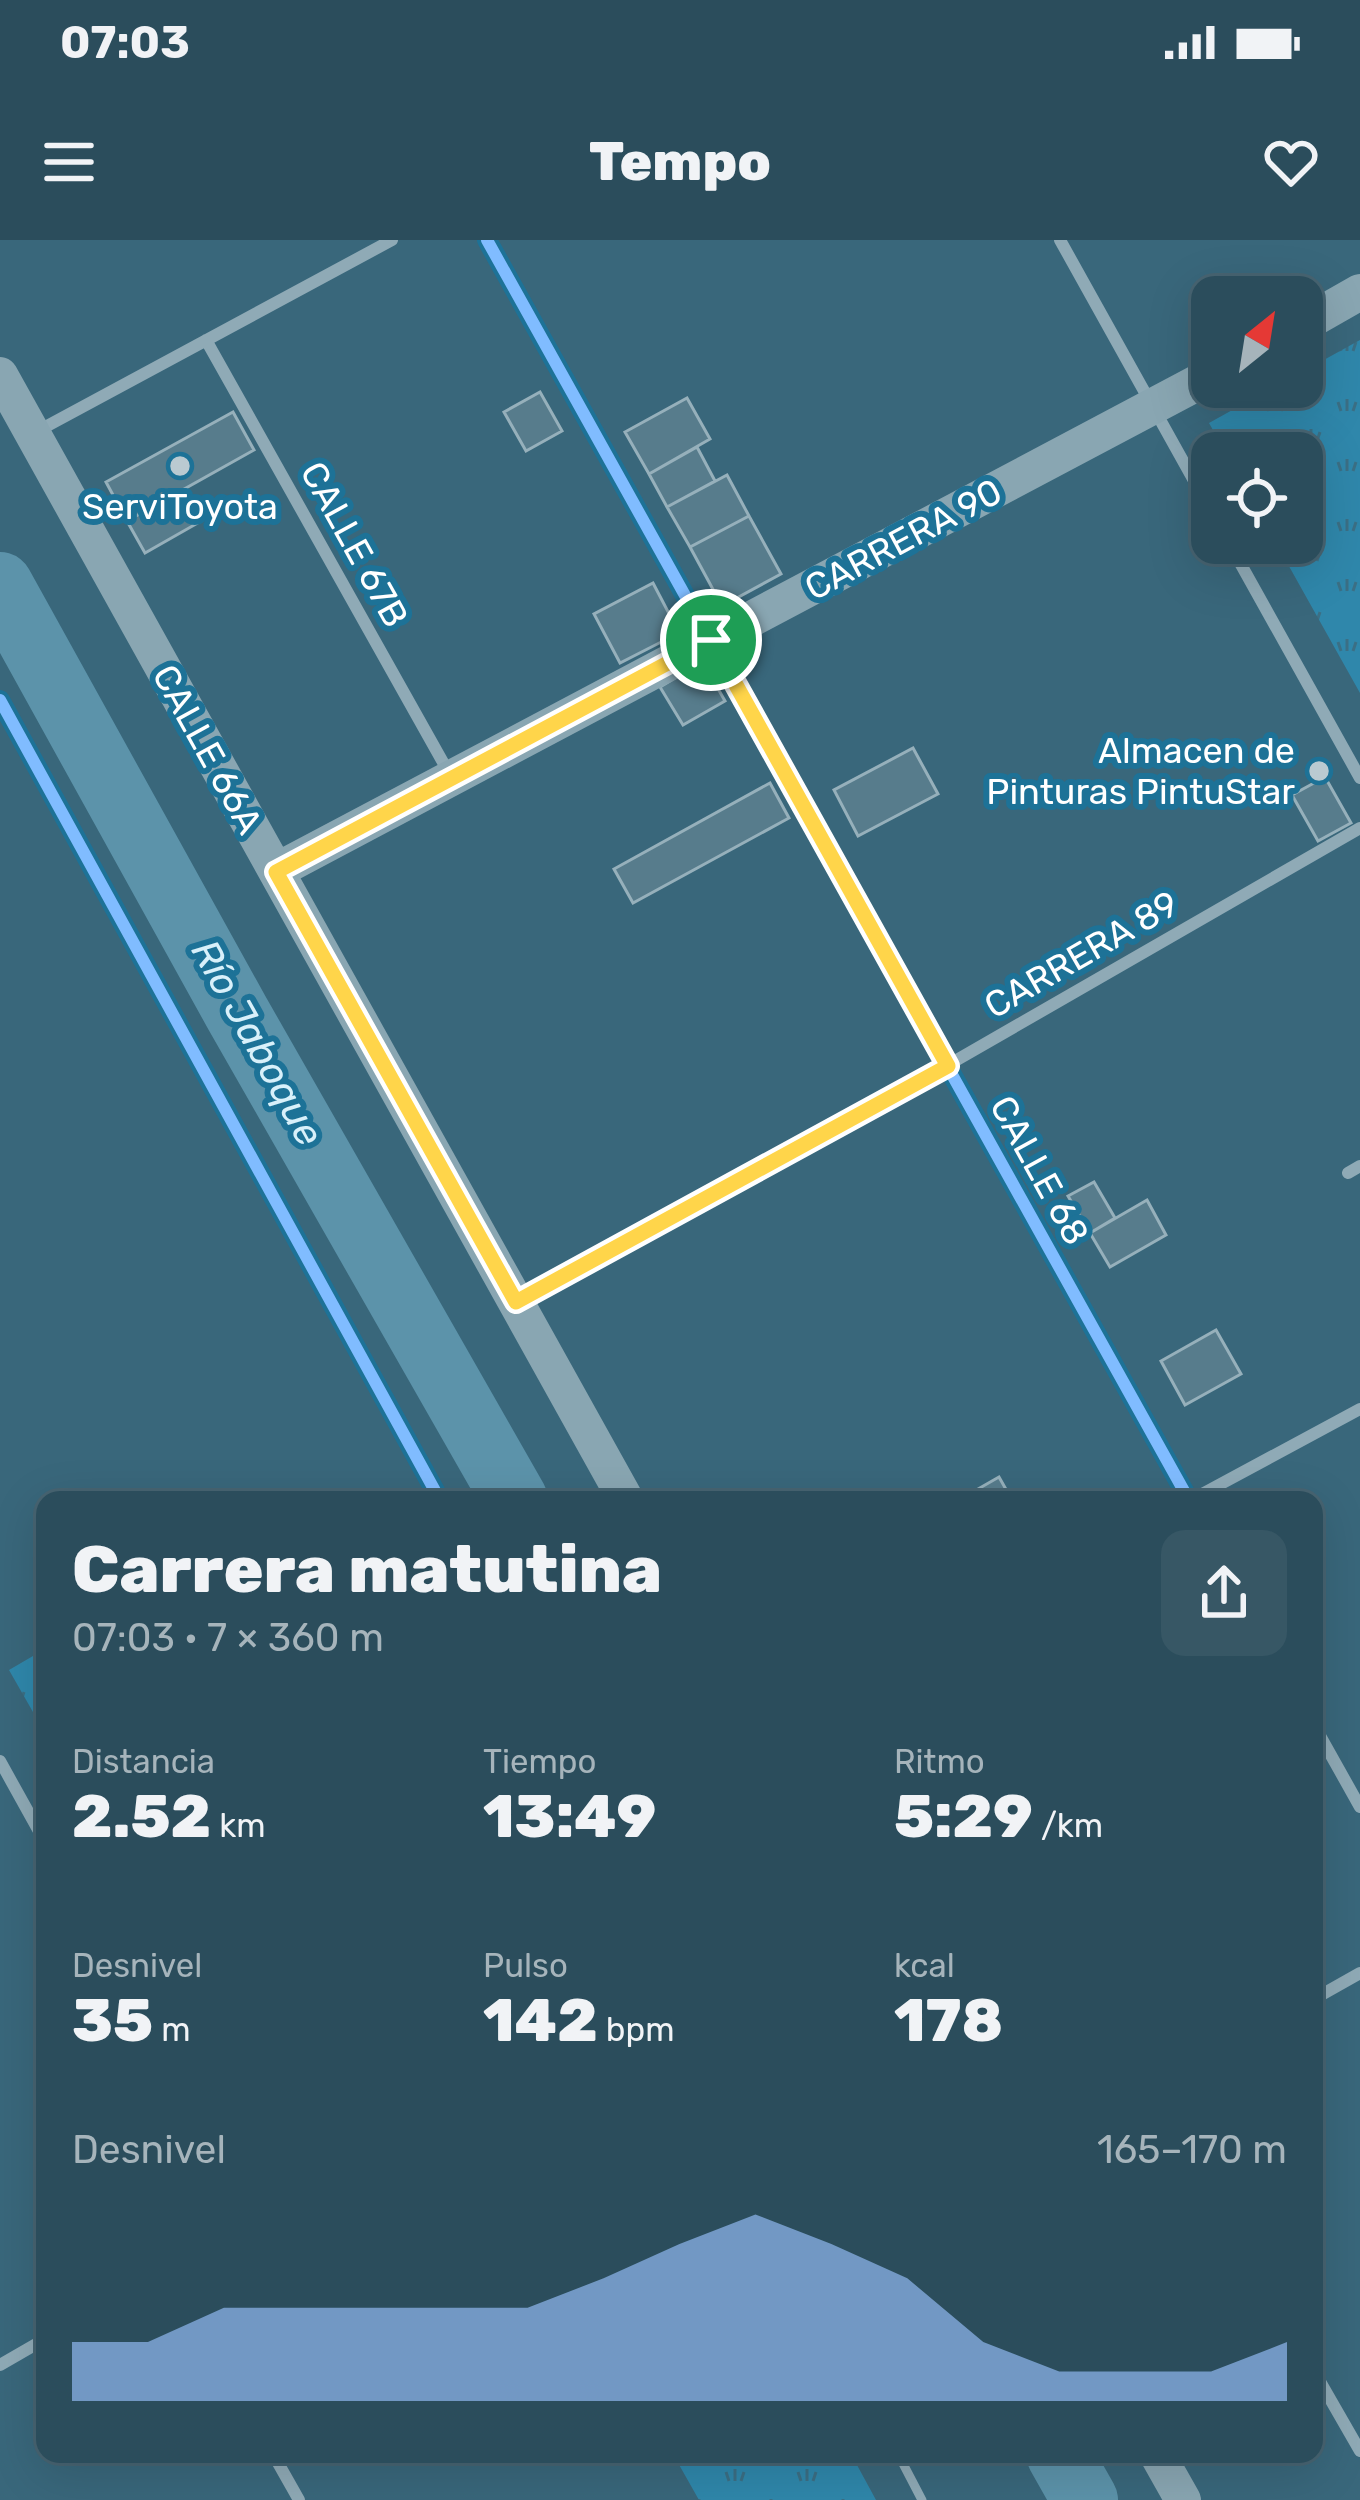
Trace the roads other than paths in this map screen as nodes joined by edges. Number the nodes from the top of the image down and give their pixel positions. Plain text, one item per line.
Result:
1 (392, 240) edge
2 (488, 240) edge
3 (1060, 240) edge
4 (1360, 292) edge
5 (1323, 313) edge
6 (206, 340) junction
7 (0, 375) edge
8 (1191, 386) edge
9 (1152, 406) junction
10 (33, 434) junction
11 (1191, 476) edge
12 (1241, 564) edge
13 (711, 640) junction
14 (452, 778) junction
15 (1360, 778) edge
16 (1360, 828) edge
17 (276, 872) junction
18 (948, 1066) junction
19 (516, 1302) junction
20 (1360, 1409) edge
21 (621, 1491) edge
22 (1185, 1491) edge
23 (1207, 1491) edge
24 (1323, 1741) edge
25 (0, 1761) edge
26 (1360, 1807) edge
27 (36, 1826) edge
28 (1360, 1973) edge
29 (1323, 1994) edge
30 (36, 2343) edge
31 (0, 2365) edge
32 (1323, 2387) edge
33 (1360, 2451) edge
34 (278, 2463) edge
35 (903, 2463) edge
36 (1162, 2463) edge
37 (298, 2500) edge
38 (922, 2500) edge
39 (1183, 2500) edge

1 - 6 street
2 - 13 street, CALLE 68
3 - 9 street
4 - 5 street
6 - 10 street
6 - 14 street, CALLE 67B
7 - 10 street, CALLE 66A
8 - 9 street, CARRERA 90
9 - 11 street
9 - 13 street, CARRERA 90
10 - 17 street, CALLE 66A
12 - 15 street
13 - 14 street, CARRERA 90
13 - 18 street, CALLE 68
14 - 17 street, CARRERA 90
16 - 18 street, CARRERA 89
17 - 19 street, CALLE 66A
18 - 19 street, CARRERA 89
18 - 22 street, CALLE 68
19 - 21 street, CALLE 66A
20 - 23 street
24 - 26 street
25 - 27 street
28 - 29 street
30 - 31 street
32 - 33 street
34 - 37 street
35 - 38 lane
36 - 39 street

